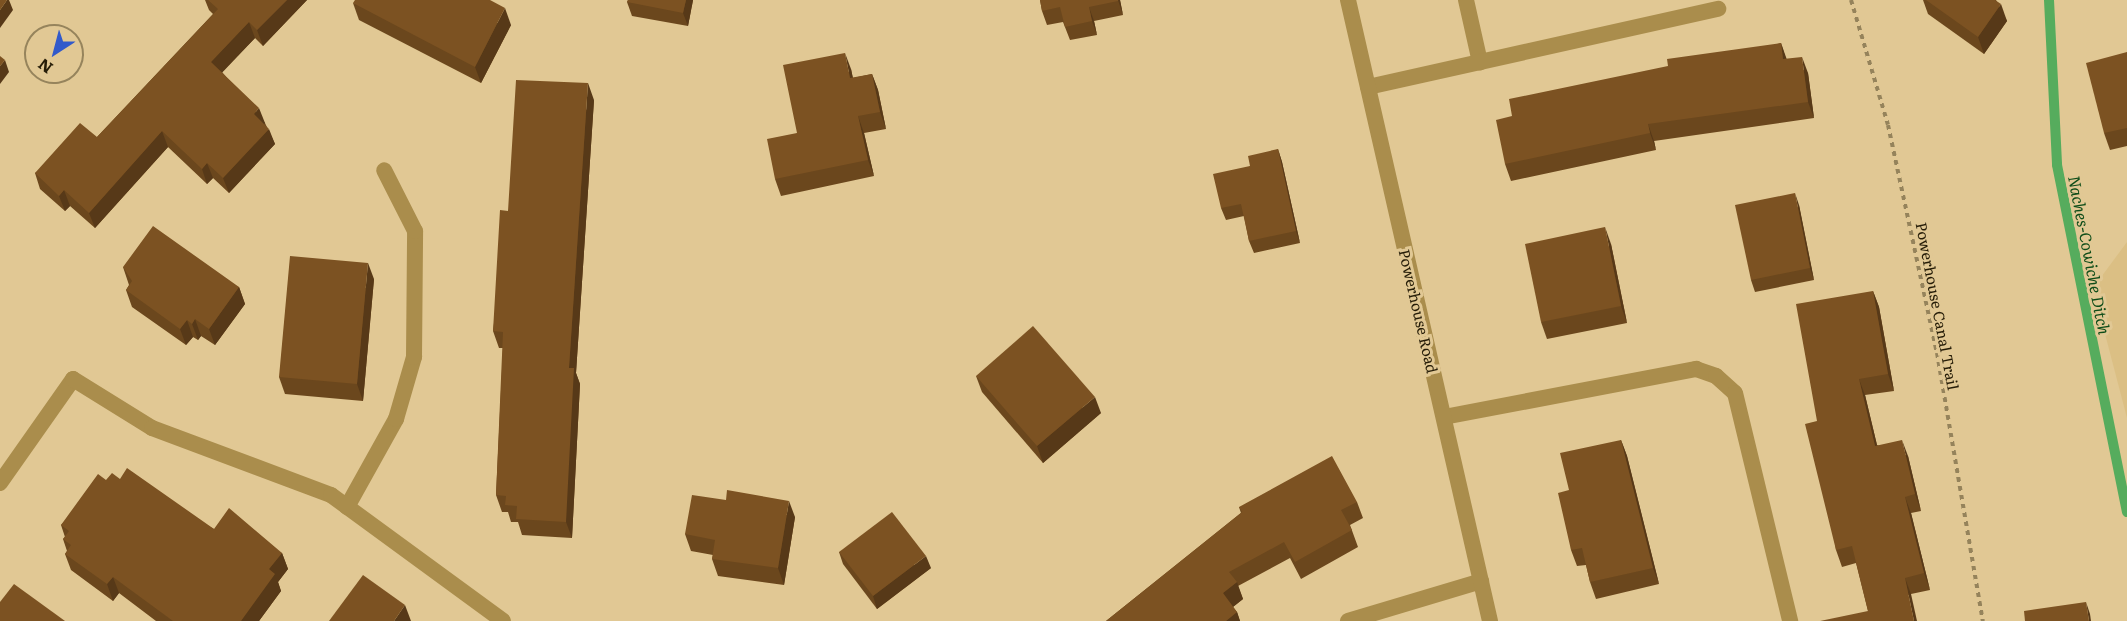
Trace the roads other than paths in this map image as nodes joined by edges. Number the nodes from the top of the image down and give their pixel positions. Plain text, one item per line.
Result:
1 (1348, 0) edge
2 (1466, 0) edge
3 (1718, 9) dead end
4 (1480, 62) junction
5 (1368, 87) junction
6 (384, 170) dead end
7 (1444, 417) junction
8 (0, 483) edge
9 (347, 507) junction
10 (1481, 581) junction
11 (503, 621) edge
12 (1348, 621) edge
13 (1491, 621) edge
14 (1790, 621) edge

1 - 5 street, Powerhouse Road
2 - 4 street
3 - 4 street
4 - 5 street
5 - 7 street, Powerhouse Road
6 - 9 street
7 - 10 street, Powerhouse Road
7 - 14 street
8 - 9 street
9 - 11 street
10 - 12 street
10 - 13 street, Powerhouse Road

